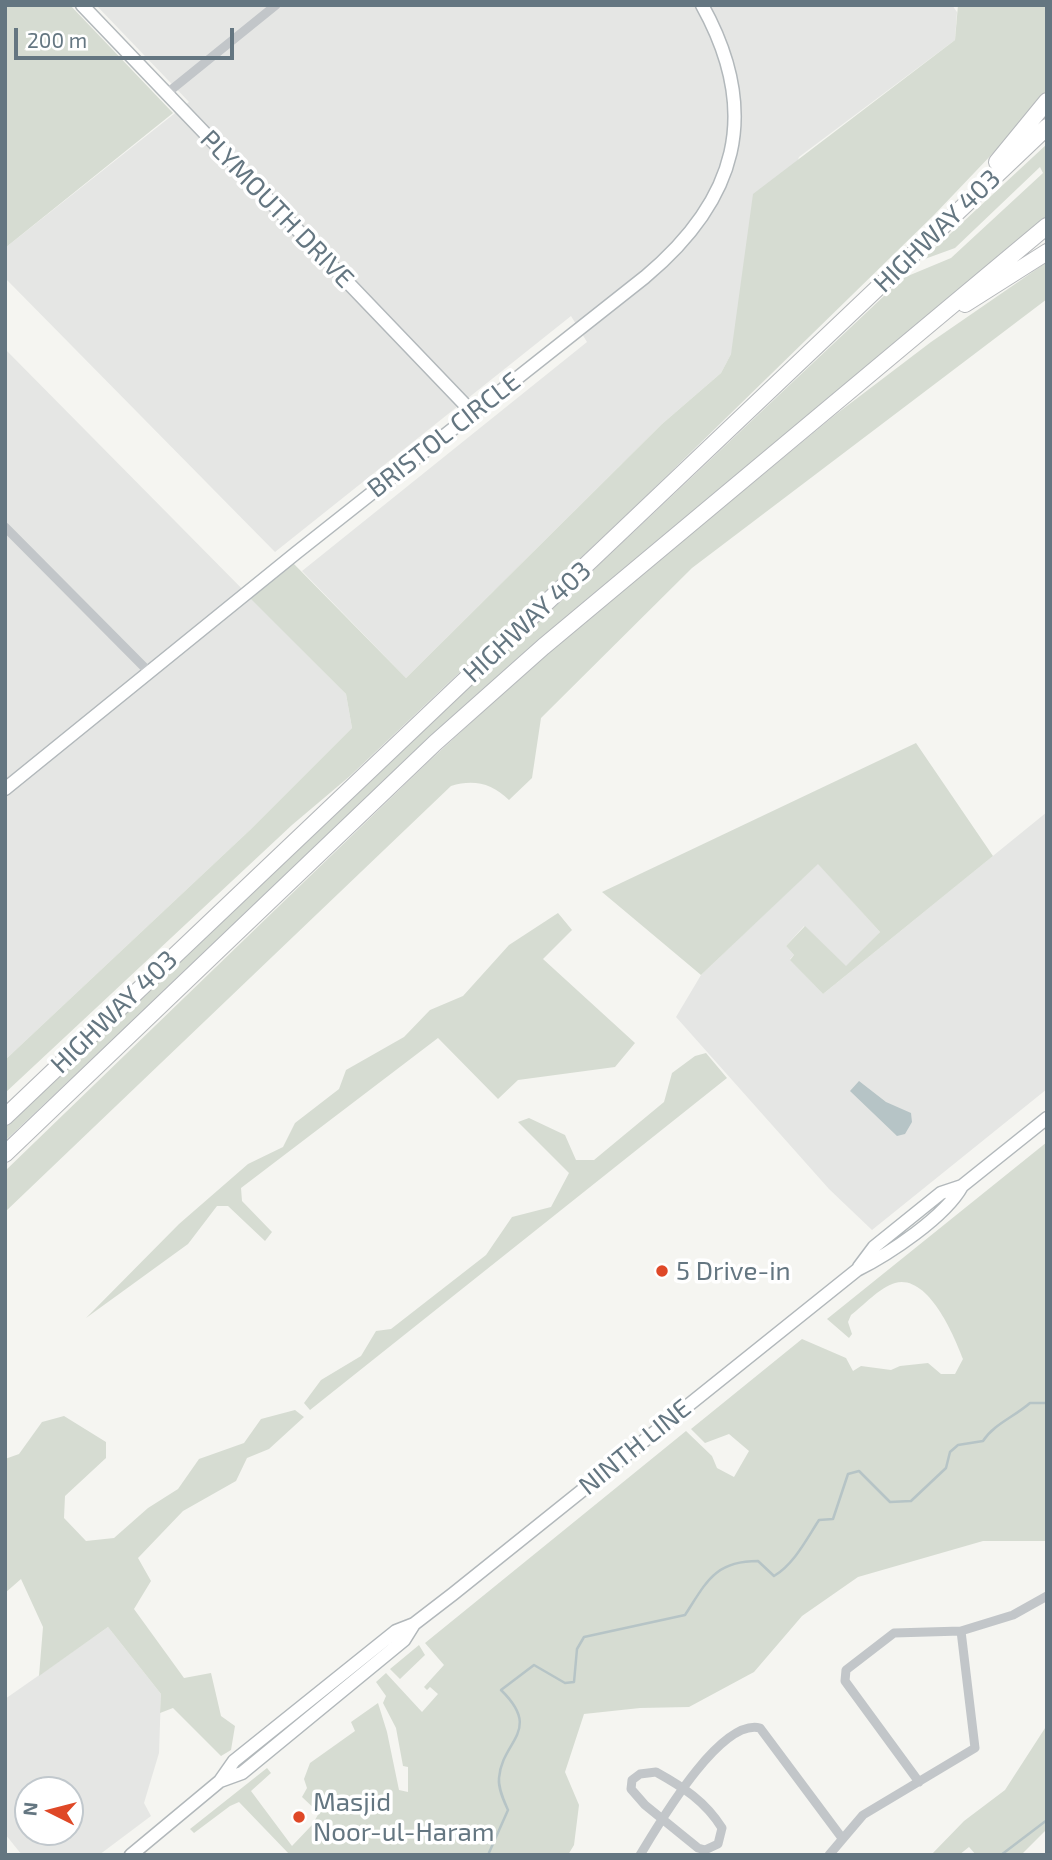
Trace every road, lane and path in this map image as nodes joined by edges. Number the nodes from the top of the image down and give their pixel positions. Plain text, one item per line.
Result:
1 (82, 5) edge
2 (276, 5) edge
3 (702, 5) edge
4 (166, 94) junction
5 (1047, 101) edge
6 (1047, 127) edge
7 (1047, 226) edge
8 (923, 245) junction
9 (1047, 253) edge
10 (919, 334) junction
11 (472, 412) junction
12 (5, 527) edge
13 (149, 671) junction
14 (5, 789) edge
15 (62, 1061) junction
16 (5, 1102) edge
17 (5, 1117) edge
18 (1047, 1118) edge
19 (5, 1154) edge
20 (1047, 1596) edge
21 (961, 1631) junction
22 (919, 1782) junction
23 (685, 1788) junction
24 (662, 1820) junction
25 (842, 1838) junction
26 (131, 1855) edge
27 (640, 1855) edge
28 (829, 1855) edge

1 - 4 street, PLYMOUTH DRIVE
2 - 4 street
3 - 11 street, BRISTOL CIRCLE
4 - 11 street, PLYMOUTH DRIVE
5 - 8 highway
6 - 8 highway, HIGHWAY 403
7 - 10 highway, HIGHWAY 403
8 - 15 highway, HIGHWAY 403
9 - 10 highway
10 - 19 highway, HIGHWAY 403
11 - 13 street, BRISTOL CIRCLE
12 - 13 street
13 - 14 street, BRISTOL CIRCLE
15 - 16 highway
15 - 17 highway, HIGHWAY 403
18 - 26 street, NINTH LINE
20 - 21 street
21 - 22 street
21 - 22 street
22 - 25 street
23 - 24 street
23 - 24 street
23 - 24 street
23 - 25 street
24 - 27 street
25 - 28 street

